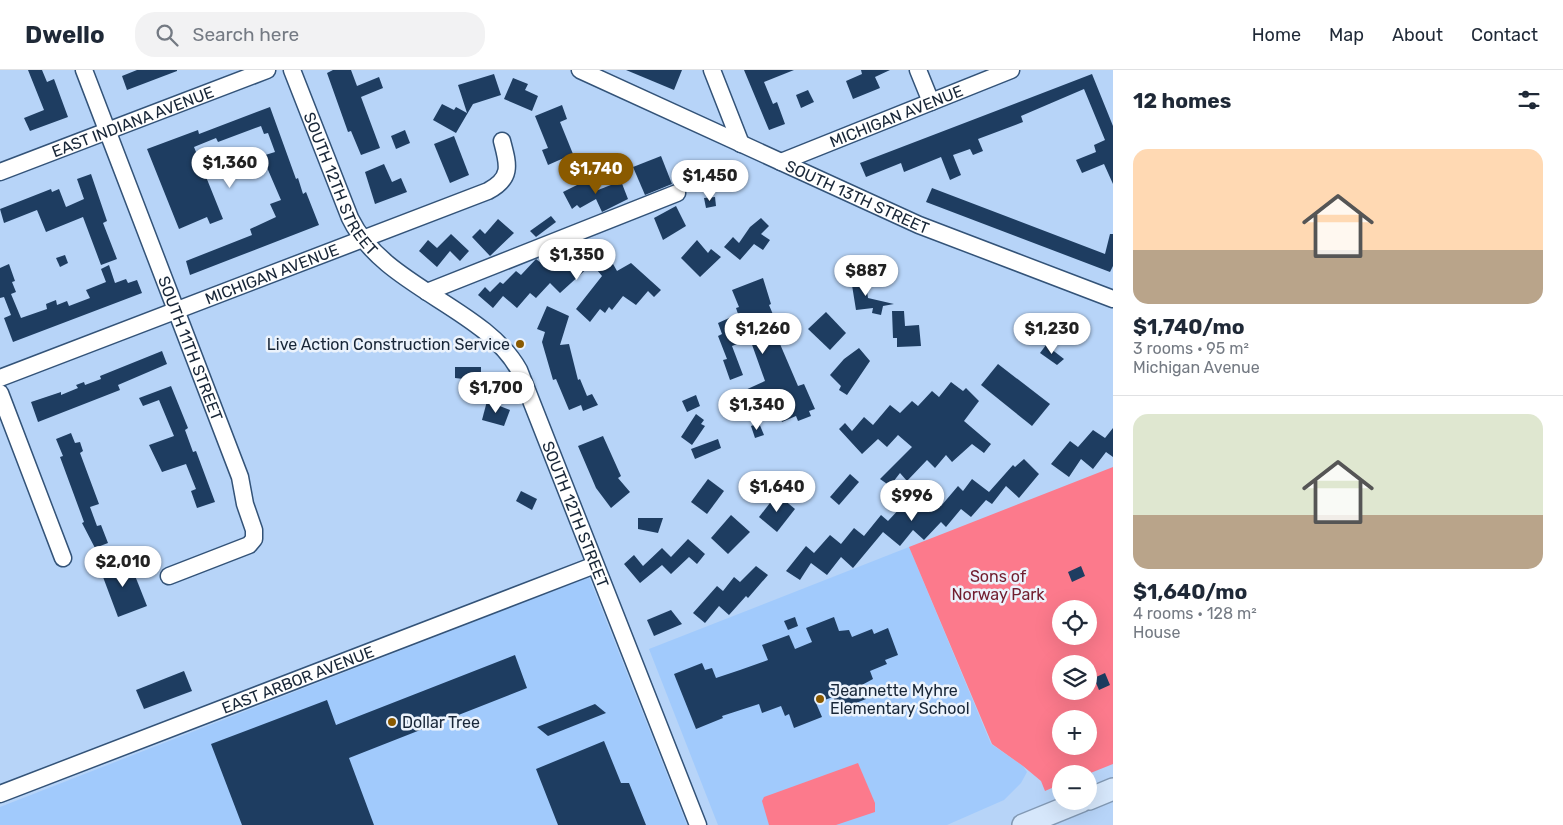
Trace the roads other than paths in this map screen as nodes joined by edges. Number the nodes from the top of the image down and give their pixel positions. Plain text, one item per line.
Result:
1 (84, 70) edge
2 (267, 70) edge
3 (292, 70) edge
4 (580, 70) edge
5 (712, 70) edge
6 (918, 70) edge
7 (1011, 70) edge
8 (931, 102) junction
9 (108, 130) junction
10 (502, 141) dead end
11 (741, 144) junction
12 (781, 162) junction
13 (0, 172) edge
14 (678, 193) dead end
15 (362, 240) junction
16 (427, 292) junction
17 (1113, 299) edge
18 (176, 311) junction
19 (0, 378) edge
20 (0, 393) edge
21 (63, 558) dead end
22 (595, 565) junction
23 (168, 576) dead end
24 (1113, 789) edge
25 (0, 794) edge
26 (1097, 796) edge
27 (1060, 810) edge
28 (698, 825) edge
29 (1023, 825) edge

1 - 9 street, SOUTH 11TH STREET
2 - 9 street, EAST INDIANA AVENUE
3 - 15 street, SOUTH 12TH STREET
4 - 11 street, SOUTH 13TH STREET
5 - 11 street
6 - 8 street
7 - 8 street, MICHIGAN AVENUE
8 - 12 street, MICHIGAN AVENUE
9 - 13 street, EAST INDIANA AVENUE
9 - 18 street, SOUTH 11TH STREET
10 - 15 street, MICHIGAN AVENUE
11 - 12 street, SOUTH 13TH STREET
12 - 17 street, SOUTH 13TH STREET
14 - 16 street
15 - 16 street, SOUTH 12TH STREET
15 - 18 street, MICHIGAN AVENUE
16 - 22 street, SOUTH 12TH STREET
18 - 19 street, MICHIGAN AVENUE
18 - 23 street, SOUTH 11TH STREET
20 - 21 street
22 - 25 street, EAST ARBOR AVENUE
22 - 28 street, SOUTH 12TH STREET
24 - 26 main road
27 - 29 main road

